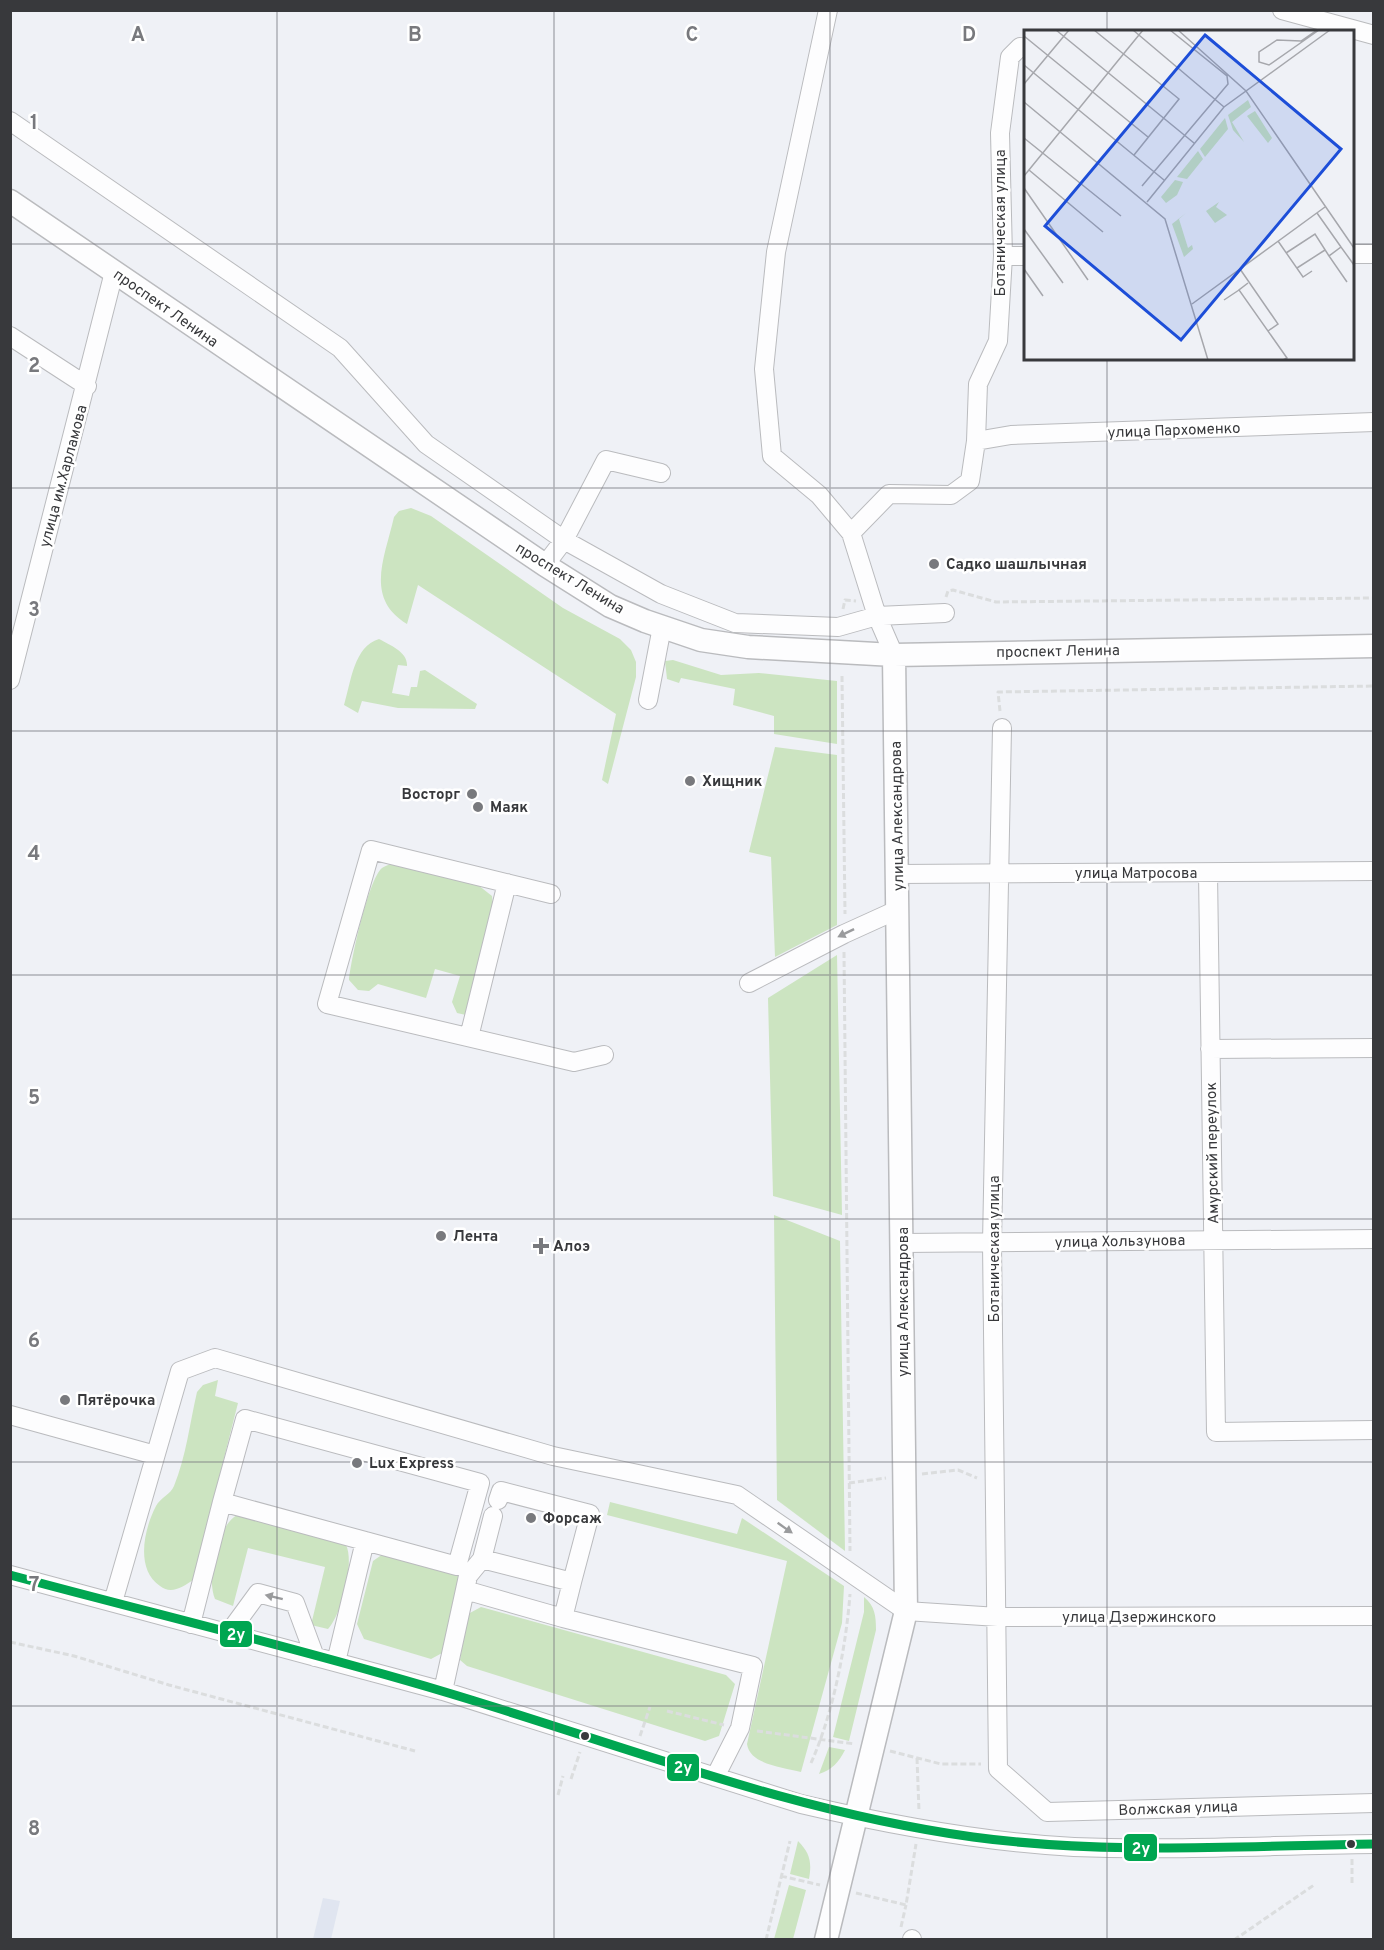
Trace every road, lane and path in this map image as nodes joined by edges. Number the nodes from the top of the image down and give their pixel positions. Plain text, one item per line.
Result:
1 (828, 10) edge
2 (1282, 10) edge
3 (1374, 35) edge
4 (1024, 48) edge
5 (10, 121) edge
6 (10, 201) edge
7 (1354, 254) edge
8 (1374, 254) edge
9 (1003, 256) junction
10 (1024, 256) edge
11 (114, 272) junction
12 (10, 336) edge
13 (87, 386) junction
14 (1374, 422) edge
15 (976, 441) junction
16 (661, 473) dead end
17 (851, 533) junction
18 (564, 540) junction
19 (545, 565) junction
20 (661, 594) junction
21 (1374, 598) edge
22 (944, 607) joint
23 (875, 609) junction
24 (653, 624) junction
25 (838, 627) junction
26 (1374, 646) edge
27 (894, 655) junction
28 (842, 676) dead end
29 (10, 680) edge
30 (1374, 686) edge
31 (998, 692) dead end
32 (648, 700) dead end
33 (1002, 728) dead end
34 (1374, 871) edge
35 (1208, 873) junction
36 (898, 874) junction
37 (999, 874) junction
38 (507, 883) junction
39 (551, 894) dead end
40 (899, 909) junction
41 (845, 924) dead end
42 (844, 947) dead end
43 (749, 983) dead end
44 (469, 1037) junction
45 (1374, 1048) edge
46 (1210, 1049) junction
47 (604, 1055) dead end
48 (1374, 1239) edge
49 (1213, 1240) junction
50 (992, 1242) junction
51 (903, 1243) junction
52 (10, 1415) edge
53 (1374, 1430) edge
54 (155, 1455) junction
55 (222, 1502) junction
56 (364, 1541) junction
57 (482, 1559) junction
58 (850, 1560) dead end
59 (10, 1575) edge
60 (572, 1582) junction
61 (465, 1590) junction
62 (850, 1592) dead end
63 (113, 1602) junction
64 (906, 1611) junction
65 (1374, 1616) edge
66 (998, 1617) junction
67 (563, 1618) junction
68 (191, 1624) junction
69 (228, 1634) junction
70 (10, 1642) edge
71 (315, 1657) junction
72 (336, 1662) junction
73 (443, 1691) junction
74 (650, 1707) dead end
75 (667, 1711) dead end
76 (740, 1728) junction
77 (585, 1735) junction
78 (822, 1740) junction
79 (874, 1747) junction
80 (415, 1750) dead end
81 (635, 1751) junction
82 (917, 1758) junction
83 (812, 1763) dead end
84 (998, 1767) junction
85 (563, 1776) dead end
86 (715, 1777) junction
87 (571, 1779) dead end
88 (558, 1795) dead end
89 (1374, 1803) edge
90 (856, 1817) junction
91 (919, 1829) junction
92 (790, 1841) dead end
93 (1352, 1844) junction
94 (1374, 1844) edge
95 (781, 1876) junction
96 (1314, 1885) dead end
97 (1352, 1885) dead end
98 (838, 1889) junction
99 (906, 1905) junction
100 (908, 1935) edge
101 (765, 1940) edge
102 (826, 1940) edge
103 (1234, 1940) edge

1 - 17 street
2 - 3 street
4 - 9 street, Ботаническая улица
5 - 18 street
6 - 11 main road, проспект Ленина
7 - 8 street
9 - 10 street
9 - 15 street, Ботаническая улица
11 - 13 street, улица им.Харламова
11 - 19 main road, проспект Ленина
12 - 13 street
13 - 29 street, улица им.Харламова
14 - 15 street, улица Пархоменко
15 - 17 street, Ботаническая улица
16 - 18 street
17 - 23 street
18 - 19 street
18 - 20 street
19 - 24 main road, проспект Ленина
20 - 24 street
20 - 25 street
21 - 22 path
22 - 23 street
23 - 25 street
23 - 25 path
23 - 27 street
24 - 27 main road, проспект Ленина
24 - 32 street
26 - 27 main road, проспект Ленина
27 - 36 main road, улица Александрова
28 - 41 path
30 - 31 path
33 - 37 street, Ботаническая улица
34 - 35 street, улица Матросова
35 - 37 street, улица Матросова
35 - 46 street, Амурский переулок
36 - 37 street, улица Матросова
36 - 40 main road, улица Александрова
37 - 50 street, Ботаническая улица
38 - 39 street
38 - 44 street
38 - 44 street
40 -> 43 street
40 - 51 main road, улица Александрова
42 - 58 path
44 - 47 street
45 - 46 street
46 - 49 street, Амурский переулок
48 - 49 street, улица Хользунова
49 - 50 street, улица Хользунова
49 - 53 street, Амурский переулок
50 - 51 street, улица Хользунова
50 - 66 street, Ботаническая улица
51 - 64 main road, улица Александрова
52 - 54 street
54 - 63 street
54 -> 64 street
55 - 56 street
55 - 56 street
55 - 68 street
56 - 72 street
57 - 60 street
57 - 60 street
57 - 61 street
59 - 63 street
60 - 67 street
61 - 67 street
61 - 73 street
62 - 78 path
63 - 68 street
64 - 66 street, улица Дзержинского
64 - 79 main road, улица Александрова
65 - 66 street, улица Дзержинского
66 - 84 street, Ботаническая улица
67 - 76 street
68 - 69 street
69 - 71 street
71 -> 69 street
70 - 80 path
71 - 72 street
72 - 73 street
73 - 77 street
74 - 81 path
75 - 76 path
76 - 78 path
76 - 86 street
77 - 81 street
77 - 87 path
78 - 79 path
78 - 83 path
79 - 82 path
79 - 90 main road, улица Александрова
81 - 86 street
82 - 84 path
82 - 91 path
84 - 89 street, Волжская улица
85 - 88 path
86 - 90 street
90 - 91 street
90 - 98 main road, улица Александрова
91 - 93 street
91 - 99 path
92 - 95 path
93 - 94 street
93 - 97 path
95 - 98 path
95 - 101 path
96 - 103 path
98 - 99 path
98 - 102 main road, улица Александрова
99 - 100 path

